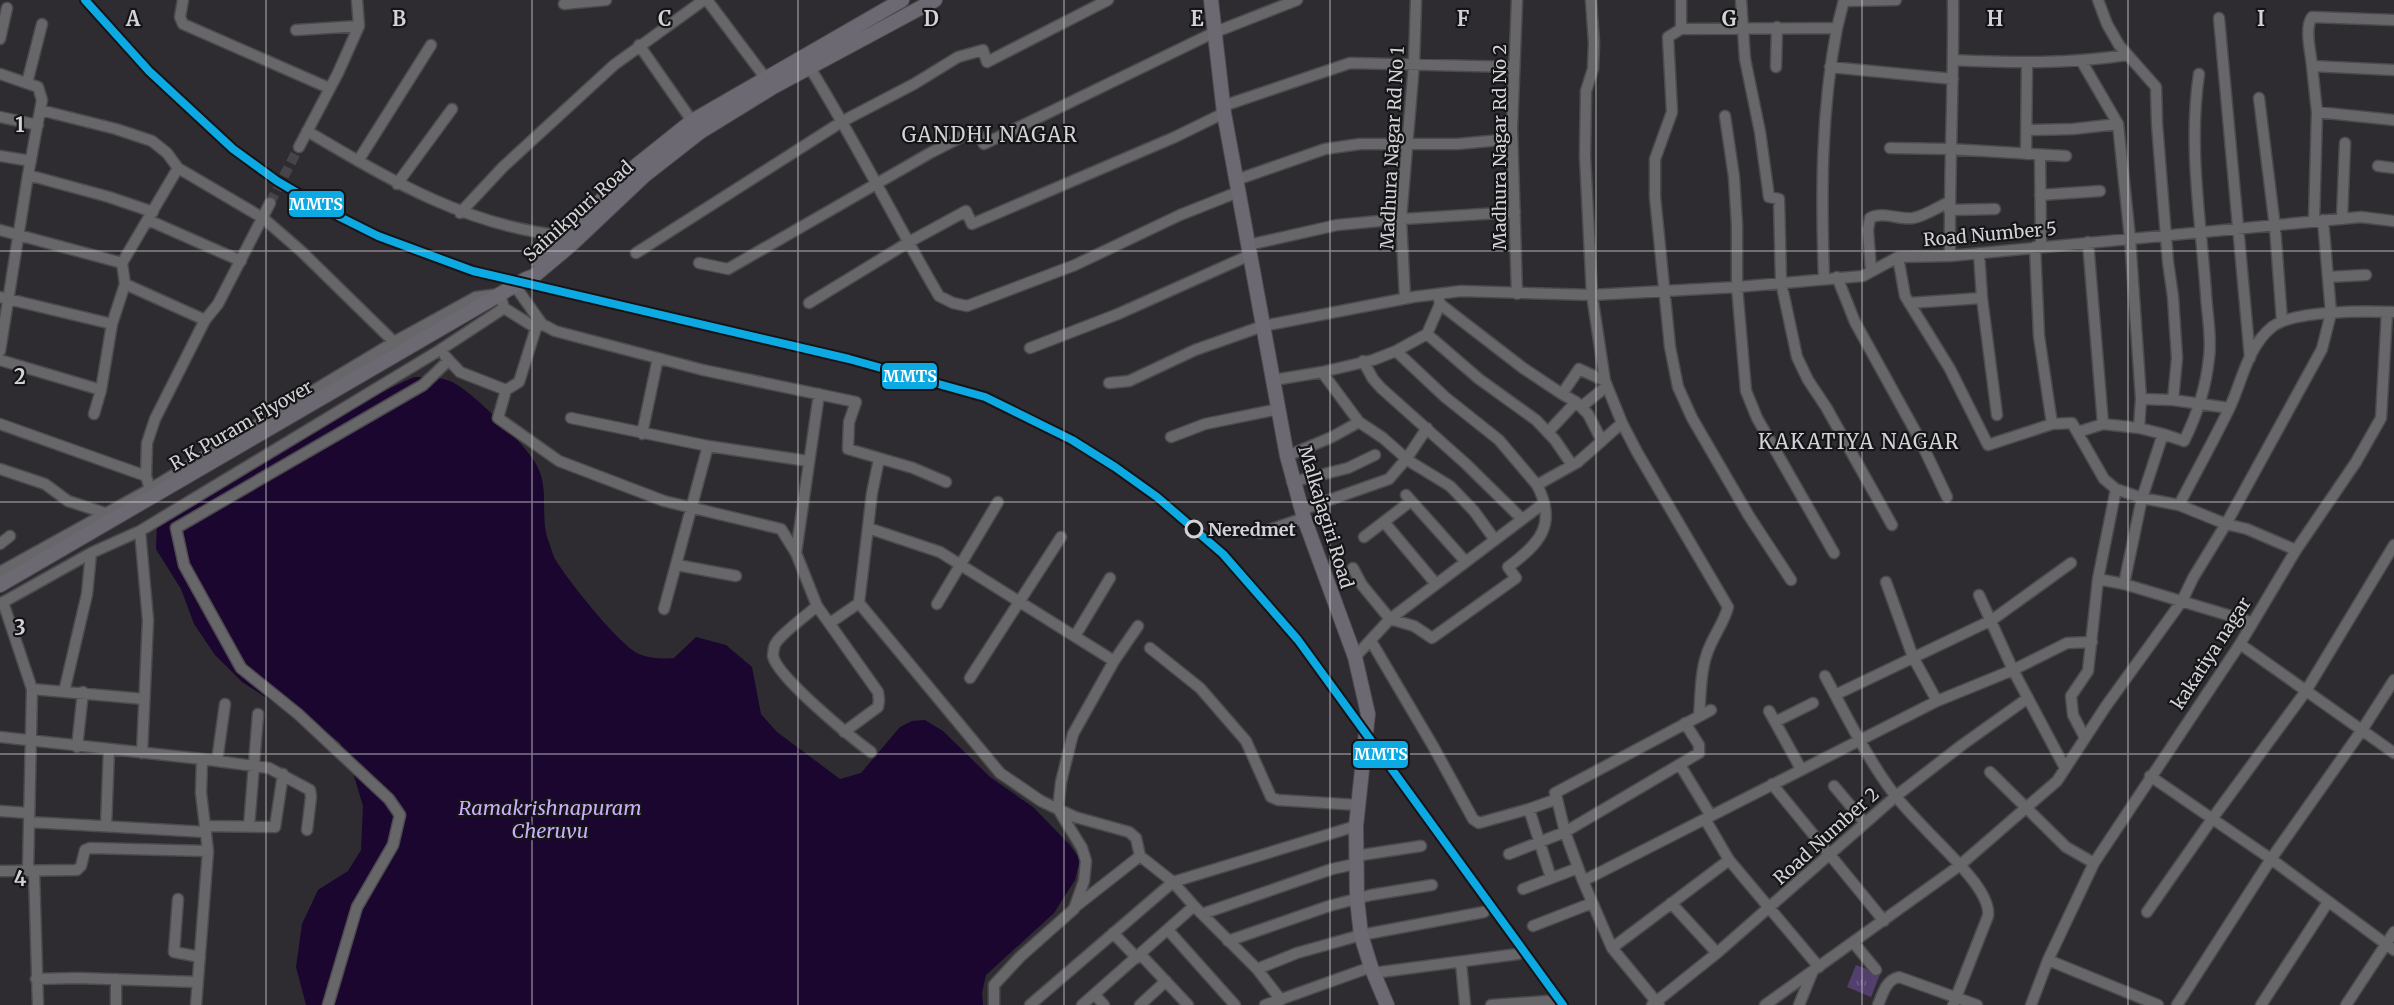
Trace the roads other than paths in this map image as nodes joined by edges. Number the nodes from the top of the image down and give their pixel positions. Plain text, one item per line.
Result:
1 (183, 0) edge
2 (357, 0) edge
3 (606, 0) edge
4 (705, 0) edge
5 (902, 0) edge
6 (935, 0) edge
7 (1108, 0) edge
8 (1211, 0) edge
9 (1297, 0) edge
10 (1416, 0) edge
11 (1517, 0) edge
12 (1591, 0) edge
13 (1681, 0) edge
14 (1741, 0) edge
15 (1896, 0) edge
16 (1953, 0) edge
17 (2098, 0) edge
18 (1844, 1) edge
19 (564, 4) dead end
20 (7, 8) dead end
21 (2219, 18) dead end
22 (2394, 20) edge
23 (42, 24) dead end
24 (359, 26) junction
25 (1777, 27) junction
26 (1742, 28) junction
27 (1838, 28) junction
28 (1681, 29) junction
29 (296, 30) dead end
30 (1213, 33) junction
31 (0, 39) edge
32 (431, 45) dead end
33 (639, 45) junction
34 (2127, 55) junction
35 (1953, 60) junction
36 (2082, 62) junction
37 (2027, 63) junction
38 (1414, 64) junction
39 (2312, 66) junction
40 (1514, 67) junction
41 (1776, 67) dead end
42 (1830, 67) junction
43 (810, 68) junction
44 (2394, 70) edge
45 (0, 74) edge
46 (2199, 74) dead end
47 (1953, 79) junction
48 (27, 82) junction
49 (769, 82) junction
50 (330, 88) junction
51 (2259, 98) dead end
52 (452, 109) dead end
53 (1223, 109) junction
54 (40, 110) junction
55 (2317, 112) junction
56 (1725, 116) dead end
57 (0, 117) edge
58 (2394, 120) edge
59 (692, 121) junction
60 (843, 121) junction
61 (2118, 124) junction
62 (38, 125) junction
63 (2027, 130) junction
64 (307, 131) junction
65 (1512, 139) junction
66 (2345, 143) dead end
67 (1408, 146) junction
68 (299, 147) tunnel mouth
69 (1890, 148) dead end
70 (1949, 149) junction
71 (2026, 154) junction
72 (2040, 155) junction
73 (0, 156) edge
74 (2066, 156) dead end
75 (31, 161) junction
76 (358, 161) junction
77 (2378, 166) dead end
78 (178, 168) junction
79 (2394, 168) edge
80 (28, 175) junction
81 (397, 183) junction
82 (876, 183) junction
83 (1237, 186) junction
84 (2100, 191) dead end
85 (2040, 195) junction
86 (270, 203) tunnel mouth
87 (1949, 206) junction
88 (1995, 209) dead end
89 (1515, 212) junction
90 (460, 213) junction
91 (150, 216) junction
92 (263, 218) junction
93 (1402, 219) junction
94 (2342, 219) junction
95 (2319, 221) junction
96 (2394, 221) edge
97 (2275, 227) junction
98 (2240, 229) junction
99 (0, 230) edge
100 (2202, 233) junction
101 (20, 234) junction
102 (565, 236) junction
103 (2168, 236) junction
104 (2130, 238) junction
105 (909, 242) junction
106 (2088, 242) junction
107 (2038, 247) junction
108 (1249, 250) junction
109 (636, 253) dead end
110 (1980, 253) junction
111 (1950, 256) junction
112 (1898, 258) junction
113 (241, 261) junction
114 (122, 263) junction
115 (699, 263) dead end
116 (1871, 270) junction
117 (2366, 274) dead end
118 (2328, 277) junction
119 (1838, 278) junction
120 (1824, 279) junction
121 (1781, 282) junction
122 (520, 283) junction
123 (124, 284) junction
124 (1737, 287) junction
125 (1663, 290) junction
126 (1517, 294) junction
127 (1592, 295) junction
128 (5, 298) edge
129 (1405, 298) junction
130 (1982, 298) junction
131 (1439, 299) junction
132 (502, 301) junction
133 (809, 303) dead end
134 (1909, 303) junction
135 (2391, 312) edge
136 (2331, 313) junction
137 (205, 320) junction
138 (2282, 321) junction
139 (112, 324) junction
140 (539, 326) junction
141 (1263, 326) junction
142 (1427, 334) junction
143 (394, 342) junction
144 (1030, 348) dead end
145 (440, 350) junction
146 (0, 351) edge
147 (1396, 351) junction
148 (658, 358) junction
149 (2250, 358) junction
150 (0, 360) edge
151 (449, 360) junction
152 (1363, 361) junction
153 (1322, 372) junction
154 (2389, 378) edge
155 (1274, 380) junction
156 (1109, 383) dead end
157 (1606, 384) junction
158 (101, 390) junction
159 (506, 390) junction
160 (819, 394) junction
161 (1562, 394) junction
162 (2141, 399) junction
163 (2173, 400) junction
164 (2200, 403) junction
165 (1579, 405) junction
166 (2229, 408) junction
167 (1279, 409) junction
168 (94, 414) dead end
169 (1997, 415) dead end
170 (572, 418) dead end
171 (1359, 422) junction
172 (1622, 423) junction
173 (0, 424) edge
174 (2052, 424) junction
175 (2103, 424) junction
176 (1427, 428) junction
177 (2139, 428) junction
178 (1548, 432) junction
179 (2078, 432) junction
180 (642, 434) junction
181 (2163, 434) junction
182 (1171, 437) dead end
183 (1602, 441) junction
184 (708, 446) junction
185 (1375, 455) dead end
186 (1287, 456) junction
187 (1407, 458) junction
188 (879, 459) junction
189 (808, 461) junction
190 (1572, 465) junction
191 (0, 469) edge
192 (146, 476) junction
193 (946, 482) dead end
194 (1292, 482) junction
195 (1537, 485) junction
196 (150, 489) junction
197 (2116, 489) junction
198 (1947, 497) dead end
199 (2142, 498) junction
200 (998, 502) dead end
201 (1544, 504) junction
202 (2179, 505) junction
203 (693, 508) junction
204 (105, 513) junction
205 (169, 513) junction
206 (1303, 514) junction
207 (1522, 519) junction
208 (1384, 522) junction
209 (2226, 524) junction
210 (1892, 525) dead end
211 (176, 528) junction
212 (868, 528) junction
213 (140, 531) junction
214 (1260, 533) dead end
215 (10, 536) dead end
216 (1061, 537) dead end
217 (1364, 537) dead end
218 (1495, 540) junction
219 (0, 544) edge
220 (2296, 550) junction
221 (2392, 552) edge
222 (91, 553) junction
223 (796, 553) junction
224 (1834, 553) dead end
225 (1466, 562) junction
226 (2070, 563) dead end
227 (677, 565) junction
228 (961, 566) junction
229 (1353, 568) dead end
230 (0, 572) edge
231 (735, 576) dead end
232 (1110, 578) dead end
233 (2098, 579) junction
234 (1791, 580) dead end
235 (1886, 582) dead end
236 (1436, 584) junction
237 (2124, 584) junction
238 (0, 585) edge
239 (1979, 595) dead end
240 (2182, 601) junction
241 (1019, 602) junction
242 (2, 603) edge
243 (859, 603) junction
244 (937, 604) dead end
245 (817, 606) junction
246 (664, 609) dead end
247 (1390, 619) junction
248 (1992, 620) junction
249 (2251, 622) junction
250 (830, 623) junction
251 (1138, 626) dead end
252 (1075, 636) junction
253 (1371, 641) junction
254 (2092, 642) junction
255 (2240, 644) junction
256 (1150, 648) dead end
257 (1354, 657) junction
258 (1913, 657) junction
259 (1114, 661) junction
260 (2013, 670) junction
261 (1825, 676) dead end
262 (970, 678) dead end
263 (2394, 680) edge
264 (32, 689) junction
265 (2306, 691) junction
266 (64, 692) junction
267 (83, 692) junction
268 (1835, 695) junction
269 (2028, 698) junction
270 (144, 699) junction
271 (1937, 700) junction
272 (1813, 703) dead end
273 (225, 704) dead end
274 (1711, 710) dead end
275 (1769, 711) dead end
276 (258, 714) dead end
277 (1699, 716) junction
278 (1775, 722) junction
279 (1684, 723) junction
280 (2362, 730) junction
281 (844, 732) junction
282 (0, 737) edge
283 (2085, 738) junction
284 (1858, 739) junction
285 (32, 740) junction
286 (77, 747) junction
287 (109, 750) junction
288 (871, 752) dead end
289 (142, 753) junction
290 (2394, 753) edge
291 (202, 759) junction
292 (217, 761) junction
293 (1680, 765) junction
294 (253, 766) junction
295 (2065, 768) junction
296 (1801, 769) junction
297 (1990, 772) dead end
298 (283, 774) junction
299 (2150, 776) junction
300 (1772, 784) junction
301 (1834, 786) dead end
302 (1896, 796) junction
303 (1557, 799) junction
304 (1358, 805) junction
305 (2026, 806) junction
306 (1058, 809) junction
307 (1529, 809) junction
308 (0, 811) edge
309 (1708, 817) junction
310 (29, 818) junction
311 (2212, 819) junction
312 (1865, 823) junction
313 (106, 826) junction
314 (1356, 826) junction
315 (249, 827) junction
316 (206, 829) junction
317 (308, 830) dead end
318 (1565, 832) junction
319 (1538, 843) junction
320 (1421, 846) dead end
321 (208, 851) junction
322 (1509, 854) dead end
323 (1829, 855) junction
324 (1140, 856) junction
325 (2271, 859) junction
326 (1355, 860) junction
327 (1730, 860) junction
328 (2094, 863) junction
329 (1959, 866) junction
330 (1578, 868) junction
331 (31, 871) junction
332 (0, 872) edge
333 (1551, 878) junction
334 (1583, 881) junction
335 (1173, 882) junction
336 (1432, 885) dead end
337 (1523, 889) dead end
338 (1357, 898) junction
339 (178, 899) dead end
340 (2328, 902) junction
341 (1592, 903) junction
342 (1671, 903) junction
343 (1770, 907) junction
344 (1074, 909) junction
345 (1198, 910) junction
346 (1484, 912) dead end
347 (2147, 912) dead end
348 (1884, 921) junction
349 (1533, 926) dead end
350 (1168, 930) junction
351 (2394, 932) edge
352 (1113, 933) junction
353 (1361, 935) junction
354 (1228, 942) junction
355 (1853, 942) junction
356 (2390, 947) edge
357 (1612, 948) junction
358 (1717, 953) junction
359 (1518, 954) dead end
360 (200, 957) junction
361 (1139, 957) junction
362 (2048, 960) junction
363 (1461, 963) junction
364 (1257, 969) junction
365 (1372, 970) junction
366 (1815, 970) junction
367 (1876, 970) dead end
368 (36, 979) junction
369 (116, 979) junction
370 (1166, 981) junction
371 (197, 982) junction
372 (1095, 995) junction
373 (1288, 1001) edge
374 (1954, 1001) edge
375 (1656, 1004) edge
376 (38, 1005) edge
377 (116, 1005) edge
378 (196, 1005) edge
379 (328, 1005) edge
380 (994, 1005) edge
381 (1030, 1005) edge
382 (1082, 1005) edge
383 (1104, 1005) edge
384 (1140, 1005) edge
385 (1188, 1005) edge
386 (1235, 1005) edge
387 (1265, 1005) edge
388 (1387, 1005) edge
389 (1465, 1005) edge
390 (1491, 1005) edge
391 (1550, 1005) edge
392 (1765, 1005) edge
393 (1799, 1005) edge
394 (1878, 1005) edge
395 (1977, 1005) edge
396 (2031, 1005) edge
397 (2158, 1005) edge
398 (2177, 1005) edge
399 (2261, 1005) edge
400 (2346, 1005) edge

1 - 50 street
2 - 24 street
3 - 19 street
4 - 33 street
4 - 49 street
5 - 49 main road, Sainikpuri Road
6 - 43 main road, Sainikpuri Road
7 - 60 street
8 - 30 main road, Malkajagiri Road
9 - 30 street
10 - 38 street, Madhura Nagar Rd No 1
11 - 40 street, Madhura Nagar Rd No 2
12 - 127 street
13 - 28 street
14 - 26 street
15 - 18 street
16 - 35 street
17 - 34 street
18 - 27 street
20 - 31 street
21 - 98 street
22 - 39 street
23 - 48 street
24 - 29 street
24 - 50 street
25 - 26 street
25 - 27 street
25 - 41 street
26 - 28 street
26 - 121 street
27 - 42 street
28 - 125 street
30 - 53 main road, Malkajagiri Road
30 - 82 street
32 - 76 street
33 - 59 street
33 - 90 street
34 - 36 street
34 - 103 street
35 - 37 street
35 - 47 street
36 - 37 street
36 - 61 street
37 - 63 street
38 - 40 street
38 - 53 street
38 - 67 street, Madhura Nagar Rd No 1
39 - 44 street
39 - 55 street
40 - 65 street, Madhura Nagar Rd No 2
42 - 47 street
42 - 120 street
43 - 49 main road, Sainikpuri Road
43 - 60 street
45 - 48 street
46 - 100 street
47 - 70 street
48 - 54 street
49 - 59 main road, Sainikpuri Road
49 - 122 main road, Sainikpuri Road
50 - 64 street
51 - 97 street
52 - 81 street
53 - 83 main road, Malkajagiri Road
53 - 105 street
54 - 62 street
54 - 78 street
55 - 58 street
55 - 95 street
56 - 124 street
57 - 62 street
59 - 102 main road, Sainikpuri Road
60 - 82 street
60 - 109 street
61 - 63 street
61 - 104 street
62 - 75 street
63 - 71 street
64 - 68 street
64 - 76 street
65 - 67 street
65 - 89 street, Madhura Nagar Rd No 2
66 - 94 street
67 - 83 street
67 - 93 street, Madhura Nagar Rd No 1
69 - 70 street
70 - 71 street
70 - 87 street
71 - 72 street
72 - 74 street
72 - 85 street
73 - 75 street
75 - 80 street
76 - 81 street
77 - 79 street
78 - 91 street
78 - 92 street
80 - 91 street
80 - 101 street
81 - 90 street
82 - 105 street
82 - 115 street
83 - 105 street
83 - 108 main road, Malkajagiri Road
84 - 85 street
85 - 107 street
86 - 92 street
87 - 88 street
87 - 111 street
87 - 116 street
89 - 93 street
89 - 126 street, Madhura Nagar Rd No 2
90 - 102 street
91 - 113 street
91 - 114 street
92 - 113 street
92 - 143 street
93 - 108 street
93 - 129 street, Madhura Nagar Rd No 1
94 - 95 street, Road Number 5
94 - 96 street, Road Number 5
95 - 97 street, Road Number 5
95 - 118 street
97 - 98 street, Road Number 5
97 - 138 street
98 - 100 street, Road Number 5
98 - 149 street
99 - 101 street
100 - 103 street, Road Number 5
100 - 164 street
101 - 114 street
101 - 128 street
102 - 122 main road, Sainikpuri Road
103 - 104 street, Road Number 5
103 - 163 street
104 - 106 street, Road Number 5
104 - 162 street
105 - 133 street
106 - 107 street, Road Number 5
106 - 175 street
107 - 110 street, Road Number 5
107 - 174 street
108 - 141 main road, Malkajagiri Road
108 - 144 street
110 - 111 street, Road Number 5
110 - 130 street
111 - 112 street, Road Number 5
112 - 116 street, Road Number 5
112 - 134 street
113 - 137 street
114 - 123 street
116 - 119 street, Road Number 5
117 - 118 street
118 - 136 street
119 - 120 street, Road Number 5
119 - 198 street
120 - 121 street, Road Number 5
121 - 124 street, Road Number 5
121 - 210 street
122 - 132 main road, R K Puram Flyover
122 - 140 street
123 - 137 street
123 - 139 street
124 - 125 street, Road Number 5
124 - 224 street
125 - 127 street, Road Number 5
125 - 234 street
126 - 127 street, Road Number 5
126 - 131 street, Road Number 5
127 - 157 street
128 - 139 street
128 - 146 street
129 - 131 street, Road Number 5
129 - 141 street, Road Number 5
130 - 134 street
130 - 169 street
131 - 142 street
131 - 161 street
132 - 140 street
132 - 143 street
132 - 145 street
132 - 238 main road, R K Puram Flyover
134 - 174 street
135 - 136 street
135 - 154 street, kakatiya nagar
136 - 138 street
136 - 209 street
137 - 192 street
138 - 149 street
139 - 158 street
140 - 148 street
140 - 159 street
141 - 155 main road, Malkajagiri Road
141 - 156 street, Road Number 5
142 - 147 street
142 - 178 street
143 - 196 street
145 - 151 street
145 - 205 street
147 - 152 street
147 - 195 street
148 - 160 street
148 - 180 street
149 - 166 street
150 - 158 street
151 - 159 street
151 - 211 street
152 - 153 street
152 - 176 street
153 - 155 street
153 - 171 street
154 - 220 street, kakatiya nagar
155 - 167 main road, Malkajagiri Road
157 - 161 street
157 - 165 street
157 - 172 street
158 - 168 street
159 - 203 street
160 - 188 street
160 - 189 street
161 - 165 street
162 - 163 street
162 - 177 street
163 - 164 street
164 - 166 street
164 - 181 street
165 - 178 street
165 - 183 street
166 - 202 street
167 - 182 street
167 - 186 main road, Malkajagiri Road
170 - 180 street
171 - 186 street
171 - 187 street
172 - 183 street
172 - 277 street
173 - 192 street
174 - 179 street
175 - 177 street
175 - 179 street
176 - 187 street
176 - 207 street
177 - 181 street
178 - 190 street
179 - 197 street
180 - 184 street
181 - 199 street
183 - 190 street
184 - 189 street
184 - 203 street
185 - 194 street
186 - 194 main road, Malkajagiri Road
187 - 206 street
187 - 218 street
188 - 193 street
188 - 212 street
189 - 223 street
190 - 195 street
191 - 204 street
192 - 196 street
194 - 206 main road, Malkajagiri Road
195 - 201 street
196 - 204 street
197 - 199 street
197 - 233 street
199 - 202 street
199 - 237 street
200 - 228 street
201 - 207 street
201 - 247 street
202 - 209 street
203 - 223 street
203 - 227 street
204 - 230 street
205 - 211 street
205 - 213 street
206 - 214 street
206 - 257 main road, Malkajagiri Road
207 - 218 street
208 - 217 street
208 - 225 street
208 - 236 street
209 - 220 street
209 - 240 street
211 - 379 street
212 - 228 street
212 - 243 street
213 - 222 street
213 - 270 street
215 - 219 street
216 - 241 street
218 - 225 street
220 - 249 street, kakatiya nagar
221 - 265 street
222 - 242 street
222 - 266 street
223 - 245 street
225 - 236 street
226 - 248 street
227 - 231 street
227 - 246 street
228 - 241 street
228 - 244 street
229 - 247 street
232 - 252 street
233 - 237 street
233 - 254 street
235 - 258 street
236 - 247 street
237 - 240 street
239 - 248 street
240 - 249 street
240 - 283 street
241 - 252 street
241 - 262 street
242 - 264 street
243 - 250 street
243 - 306 street
245 - 250 street
245 - 281 street
247 - 253 street
248 - 258 street
248 - 260 street
249 - 255 street, kakatiya nagar
250 - 281 street
251 - 259 street
252 - 259 street
253 - 257 street
253 - 307 street
254 - 260 street
254 - 283 street
255 - 265 street
255 - 299 street, kakatiya nagar
256 - 304 street
257 - 304 main road, Malkajagiri Road
258 - 268 street
258 - 271 street
259 - 306 street
260 - 269 street
260 - 271 street
261 - 268 street
263 - 280 street
264 - 266 street
264 - 285 street
265 - 280 street
265 - 311 street
266 - 267 street
267 - 270 street
267 - 286 street
268 - 284 street
269 - 295 street
269 - 302 street, Road Number 2
270 - 289 street
271 - 284 street
272 - 278 street
273 - 292 street
274 - 277 street
275 - 278 street
276 - 294 street
277 - 279 street
278 - 296 street
279 - 293 street
279 - 303 street
280 - 290 street
280 - 325 street
281 - 288 street
282 - 285 street
283 - 295 street
284 - 296 street
284 - 302 street
285 - 286 street
285 - 310 street
286 - 287 street
287 - 289 street
287 - 313 street
289 - 291 street
291 - 292 street
291 - 316 street
292 - 294 street
293 - 309 street
293 - 318 street
294 - 298 street
294 - 315 street
295 - 305 street
296 - 300 street
297 - 305 street
298 - 315 street
298 - 317 street
299 - 311 street
299 - 328 street, kakatiya nagar
300 - 309 street
300 - 323 street
301 - 312 street
302 - 312 street, Road Number 2
302 - 329 street
303 - 307 street
303 - 318 street
304 - 314 main road, Malkajagiri Road
305 - 328 street
305 - 329 street
306 - 324 street
306 - 344 street
307 - 319 street
308 - 310 street
309 - 327 street
309 - 334 street
310 - 313 street
310 - 331 street
311 - 325 street
311 - 347 street
312 - 323 street, Road Number 2
313 - 316 street
314 - 326 main road, Malkajagiri Road
314 - 335 street
315 - 316 street
316 - 321 street
318 - 319 street
318 - 330 street
319 - 322 street
319 - 333 street
320 - 326 street
321 - 331 street
321 - 360 street
323 - 343 street, Road Number 2
323 - 348 street
324 - 335 street
324 - 344 street
325 - 340 street
325 - 398 street
326 - 338 main road, Malkajagiri Road
326 - 345 street
327 - 342 street
327 - 343 street
328 - 362 street, kakatiya nagar
329 - 348 street
329 - 374 street
330 - 333 street
330 - 334 street
331 - 332 street
331 - 368 street
333 - 337 street
334 - 341 street
335 - 345 street
335 - 352 street
336 - 338 street
338 - 353 main road, Malkajagiri Road
338 - 354 street
339 - 360 street
340 - 356 street
340 - 399 street
341 - 349 street
341 - 357 street
342 - 357 street
342 - 358 street
343 - 358 street, Road Number 2
343 - 366 street
344 - 380 street
345 - 350 street
345 - 354 street
346 - 353 street
348 - 355 street
350 - 361 street
350 - 386 street
351 - 356 street
352 - 361 street
352 - 381 street
353 - 364 street
353 - 365 main road, Malkajagiri Road
354 - 364 street
355 - 366 street
355 - 367 street
356 - 400 street
357 - 375 street
358 - 375 street, Road Number 2
359 - 363 street
360 - 371 street
361 - 370 street
361 - 372 street
362 - 396 street, kakatiya nagar
362 - 397 street
363 - 365 street
363 - 389 street
364 - 373 street
365 - 373 street
365 - 388 main road, Malkajagiri Road
366 - 392 street
366 - 393 street
368 - 369 street
368 - 376 street
369 - 371 street
369 - 377 street
370 - 384 street
370 - 385 street
371 - 378 street
372 - 382 street
372 - 383 street
373 - 387 street
374 - 394 street
374 - 395 street
390 - 391 street

